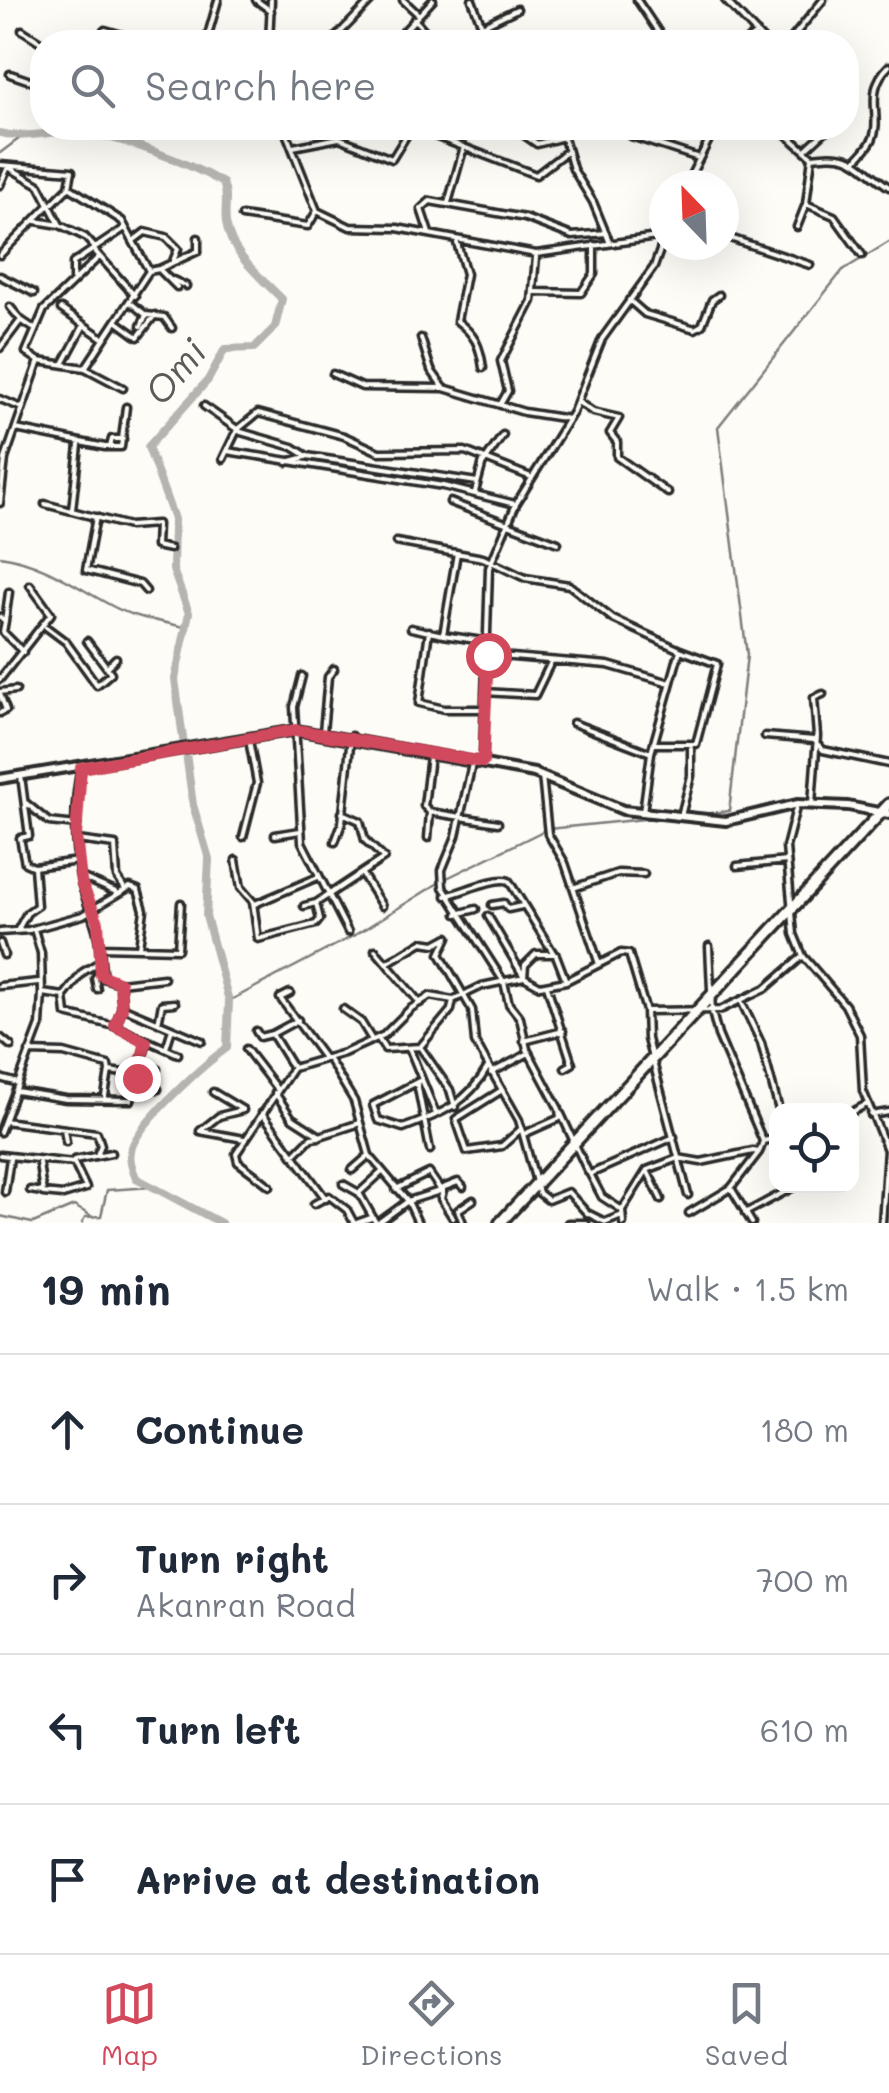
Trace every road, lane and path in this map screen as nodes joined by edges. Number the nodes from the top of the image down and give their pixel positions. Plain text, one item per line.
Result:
1 (218, 0) edge
2 (256, 0) edge
3 (271, 0) edge
4 (372, 0) edge
5 (403, 0) edge
6 (432, 0) edge
7 (472, 0) edge
8 (638, 0) edge
9 (724, 0) edge
10 (823, 0) edge
11 (518, 10) dead end
12 (271, 11) junction
13 (416, 16) junction
14 (482, 26) junction
15 (22, 30) dead end
16 (209, 30) edge
17 (270, 30) edge
18 (343, 30) edge
19 (404, 30) edge
20 (426, 30) edge
21 (474, 30) edge
22 (485, 30) edge
23 (657, 30) edge
24 (754, 30) edge
25 (799, 30) edge
26 (30, 35) edge
27 (889, 66) edge
28 (10, 74) dead end
29 (30, 81) edge
30 (290, 140) edge
31 (329, 140) edge
32 (344, 140) edge
33 (405, 140) edge
34 (440, 140) edge
35 (531, 140) edge
36 (555, 140) edge
37 (564, 140) edge
38 (643, 140) edge
39 (709, 140) edge
40 (793, 140) edge
41 (816, 140) edge
42 (293, 147) junction
43 (463, 150) junction
44 (805, 150) junction
45 (566, 152) junction
46 (812, 156) junction
47 (699, 158) junction
48 (857, 159) junction
49 (0, 165) edge
50 (8, 167) junction
51 (693, 170) edge
52 (0, 185) edge
53 (69, 187) junction
54 (889, 187) edge
55 (448, 202) junction
56 (806, 204) junction
57 (50, 205) junction
58 (317, 210) junction
59 (242, 216) dead end
60 (36, 221) junction
61 (60, 225) junction
62 (797, 227) dead end
63 (126, 228) junction
64 (606, 233) junction
65 (429, 234) junction
66 (198, 238) dead end
67 (649, 239) edge
68 (133, 241) junction
69 (739, 241) edge
70 (457, 242) junction
71 (609, 242) junction
72 (466, 244) junction
73 (594, 245) junction
74 (94, 249) junction
75 (178, 250) junction
76 (536, 254) junction
77 (862, 254) dead end
78 (0, 255) edge
79 (463, 256) junction
80 (99, 257) junction
81 (182, 260) junction
82 (656, 260) edge
83 (174, 261) junction
84 (810, 265) dead end
85 (159, 269) junction
86 (149, 271) junction
87 (0, 276) edge
88 (73, 278) junction
89 (168, 279) junction
90 (141, 282) junction
91 (186, 286) dead end
92 (177, 287) dead end
93 (130, 290) junction
94 (34, 292) dead end
95 (534, 292) junction
96 (719, 295) dead end
97 (136, 296) junction
98 (629, 300) junction
99 (131, 303) junction
100 (10, 307) dead end
101 (61, 309) dead end
102 (155, 314) junction
103 (146, 315) junction
104 (22, 320) junction
105 (116, 322) junction
106 (140, 326) dead end
107 (83, 327) junction
108 (172, 328) dead end
109 (35, 329) junction
110 (108, 338) junction
111 (421, 338) dead end
112 (0, 348) edge
113 (39, 361) junction
114 (63, 364) junction
115 (85, 368) junction
116 (484, 368) dead end
117 (332, 374) dead end
118 (123, 388) dead end
119 (444, 388) junction
120 (0, 400) edge
121 (578, 402) junction
122 (500, 405) junction
123 (204, 406) dead end
124 (126, 407) dead end
125 (22, 408) junction
126 (569, 419) junction
127 (16, 429) junction
128 (238, 430) junction
129 (503, 435) dead end
130 (275, 442) junction
131 (80, 444) junction
132 (227, 452) junction
133 (307, 456) junction
134 (270, 458) junction
135 (486, 458) junction
136 (223, 459) dead end
137 (282, 464) junction
138 (532, 477) junction
139 (477, 482) junction
140 (475, 492) junction
141 (668, 493) dead end
142 (0, 499) edge
143 (450, 502) dead end
144 (45, 504) dead end
145 (516, 504) junction
146 (72, 510) junction
147 (96, 516) junction
148 (506, 523) junction
149 (396, 542) dead end
150 (558, 543) dead end
151 (170, 549) dead end
152 (457, 553) junction
153 (490, 562) junction
154 (30, 584) dead end
155 (146, 591) dead end
156 (9, 592) dead end
157 (2, 619) edge
158 (46, 626) junction
159 (411, 628) dead end
160 (429, 632) junction
161 (442, 635) junction
162 (88, 640) dead end
163 (489, 642) junction
164 (680, 650) junction
165 (23, 652) junction
166 (488, 655) junction
167 (116, 658) dead end
168 (551, 662) junction
169 (108, 666) junction
170 (334, 669) dead end
171 (302, 676) dead end
172 (0, 679) edge
173 (670, 683) junction
174 (16, 690) dead end
175 (485, 692) junction
176 (0, 693) edge
177 (823, 694) dead end
178 (484, 709) junction
179 (0, 713) edge
180 (574, 723) dead end
181 (296, 730) junction
182 (324, 732) junction
183 (250, 736) junction
184 (350, 736) junction
185 (765, 736) dead end
186 (816, 743) junction
187 (653, 744) junction
188 (690, 748) junction
189 (430, 752) junction
190 (650, 753) junction
191 (474, 760) junction
192 (483, 762) junction
193 (889, 764) edge
194 (81, 768) junction
195 (21, 776) junction
196 (542, 776) junction
197 (0, 780) edge
198 (26, 804) junction
199 (798, 804) junction
200 (812, 804) junction
201 (889, 804) edge
202 (342, 812) junction
203 (430, 812) junction
204 (643, 812) junction
205 (889, 814) edge
206 (460, 815) junction
207 (680, 816) junction
208 (498, 824) dead end
209 (77, 825) junction
210 (302, 830) junction
211 (276, 835) dead end
212 (243, 837) dead end
213 (428, 838) dead end
214 (77, 840) junction
215 (334, 842) dead end
216 (236, 860) dead end
217 (79, 861) junction
218 (786, 861) junction
219 (737, 866) dead end
220 (34, 868) junction
221 (362, 874) junction
222 (644, 874) dead end
223 (81, 877) junction
224 (318, 877) junction
225 (574, 887) junction
226 (124, 889) junction
227 (117, 893) junction
228 (330, 894) junction
229 (446, 896) junction
230 (253, 902) junction
231 (181, 903) dead end
232 (316, 903) junction
233 (492, 905) dead end
234 (304, 906) dead end
235 (382, 906) dead end
236 (522, 906) junction
237 (476, 908) dead end
238 (92, 911) junction
239 (457, 914) junction
240 (488, 916) dead end
241 (34, 929) junction
242 (18, 931) junction
243 (0, 932) edge
244 (348, 932) dead end
245 (0, 943) edge
246 (709, 946) dead end
247 (100, 947) junction
248 (139, 948) junction
249 (375, 950) dead end
250 (554, 951) junction
251 (4, 955) dead end
252 (803, 956) junction
253 (101, 961) junction
254 (387, 963) junction
255 (599, 964) junction
256 (100, 972) junction
257 (524, 977) junction
258 (164, 978) dead end
259 (566, 981) junction
260 (504, 982) junction
261 (42, 983) junction
262 (120, 983) junction
263 (0, 986) edge
264 (547, 986) junction
265 (96, 990) dead end
266 (42, 993) junction
267 (290, 993) dead end
268 (462, 995) junction
269 (64, 996) junction
270 (453, 1000) junction
271 (420, 1002) junction
272 (742, 1002) junction
273 (176, 1003) dead end
274 (122, 1008) junction
275 (343, 1009) dead end
276 (646, 1011) junction
277 (712, 1012) junction
278 (298, 1020) junction
279 (158, 1023) junction
280 (115, 1026) junction
281 (172, 1029) junction
282 (256, 1031) dead end
283 (563, 1031) junction
284 (272, 1034) junction
285 (0, 1036) edge
286 (375, 1039) junction
287 (524, 1040) junction
288 (146, 1042) junction
289 (202, 1042) dead end
290 (10, 1046) dead end
291 (420, 1047) junction
292 (165, 1049) junction
293 (246, 1049) dead end
294 (410, 1050) junction
295 (29, 1052) junction
296 (528, 1053) junction
297 (178, 1054) dead end
298 (326, 1058) junction
299 (140, 1062) junction
300 (157, 1068) dead end
301 (293, 1068) junction
302 (566, 1068) dead end
303 (110, 1070) junction
304 (489, 1070) junction
305 (0, 1078) edge
306 (137, 1079) junction
307 (418, 1082) junction
308 (18, 1083) junction
309 (16, 1090) junction
310 (158, 1090) dead end
311 (502, 1090) junction
312 (276, 1091) junction
313 (213, 1092) dead end
314 (105, 1097) junction
315 (777, 1103) edge
316 (866, 1104) junction
317 (455, 1107) junction
318 (859, 1108) edge
319 (889, 1112) edge
320 (262, 1114) junction
321 (436, 1114) junction
322 (561, 1114) junction
323 (872, 1115) junction
324 (424, 1120) junction
325 (3, 1122) edge
326 (357, 1124) junction
327 (64, 1129) junction
328 (522, 1131) junction
329 (0, 1132) edge
330 (320, 1136) junction
331 (674, 1137) junction
332 (244, 1139) junction
333 (769, 1140) edge
334 (763, 1141) junction
335 (66, 1142) dead end
336 (769, 1143) edge
337 (430, 1150) dead end
338 (759, 1152) junction
339 (111, 1153) dead end
340 (369, 1155) junction
341 (0, 1156) edge
342 (97, 1156) junction
343 (293, 1156) junction
344 (10, 1158) junction
345 (678, 1158) junction
346 (18, 1160) junction
347 (69, 1162) junction
348 (39, 1163) junction
349 (19, 1169) dead end
350 (352, 1170) dead end
351 (646, 1170) junction
352 (382, 1172) junction
353 (590, 1174) junction
354 (343, 1184) dead end
355 (887, 1184) edge
356 (270, 1186) dead end
357 (462, 1188) dead end
358 (731, 1188) junction
359 (396, 1189) junction
360 (30, 1190) dead end
361 (443, 1190) junction
362 (5, 1192) dead end
363 (42, 1192) junction
364 (783, 1193) edge
365 (688, 1195) dead end
366 (359, 1196) junction
367 (326, 1199) junction
368 (473, 1200) dead end
369 (661, 1200) dead end
370 (408, 1201) junction
371 (314, 1204) dead end
372 (343, 1206) junction
373 (622, 1213) junction
374 (689, 1213) dead end
375 (745, 1213) junction
376 (598, 1219) junction
377 (457, 1220) edge
378 (375, 1221) edge
379 (605, 1222) edge
380 (356, 1223) edge
381 (418, 1223) edge
382 (500, 1223) edge
383 (568, 1223) edge
384 (587, 1223) edge
385 (623, 1223) edge
386 (752, 1223) edge
387 (882, 1223) edge

1 - 16 street
2 - 12 street
3 - 12 street
4 - 18 street
5 - 13 street
6 - 13 street
7 - 14 street
8 - 23 street
9 - 24 street
10 - 25 street
11 - 14 street
12 - 17 street
13 - 19 street
13 - 20 street
14 - 21 street
14 - 22 street
15 - 26 street
27 - 48 street
28 - 29 street
30 - 42 street
31 - 42 street
32 - 33 street
34 - 43 street
35 - 36 street
37 - 45 street
38 - 47 street
39 - 47 street
40 - 44 street
41 - 44 street
42 - 58 street
43 - 45 street
43 - 55 street
44 - 46 street
45 - 64 street
46 - 48 street
46 - 56 street
47 - 51 street
48 - 54 street
49 - 50 street
50 - 52 street
50 - 53 street
50 - 57 street
53 - 57 street
53 - 63 street
55 - 64 street
55 - 65 street
56 - 62 street
56 - 77 street
57 - 60 street
57 - 61 street
58 - 59 street
58 - 65 street
60 - 61 street
60 - 78 street
61 - 74 street
63 - 68 street
63 - 74 street
64 - 71 street
65 - 70 street
66 - 81 street
67 - 71 street
68 - 75 street
68 - 86 street
69 - 84 street
70 - 72 street
70 - 79 street
71 - 73 street
72 - 76 street
72 - 79 street
73 - 76 street
73 - 95 street
74 - 80 street
74 - 88 street
75 - 81 street
75 - 83 street
76 - 95 street
79 - 116 street
80 - 88 street
80 - 93 street
81 - 83 street
82 - 98 street
83 - 85 street
85 - 86 street
85 - 89 street
86 - 90 street
87 - 94 street
88 - 109 street
89 - 91 street
89 - 92 street
90 - 93 street
90 - 97 street
93 - 97 street
95 - 122 street
96 - 98 street
97 - 99 street
98 - 121 street
99 - 103 street
99 - 105 street
100 - 104 street
101 - 107 street
102 - 103 street
102 - 105 street
102 - 108 street
103 - 106 street
104 - 109 street
104 - 112 street
105 - 110 street
107 - 110 street
107 - 114 street
109 - 113 street
110 - 115 street
111 - 119 street
113 - 114 street
113 - 125 street
114 - 115 street
115 - 118 street
117 - 119 street
119 - 122 street
120 - 125 street
121 - 126 street
121 - 141 street
122 - 126 street
123 - 128 street
124 - 131 street
125 - 127 street
126 - 138 street
127 - 131 street
127 - 142 street
128 - 130 street
128 - 132 street
128 - 135 street
129 - 135 street
130 - 133 street
130 - 134 street
131 - 146 street
132 - 134 street
132 - 136 street
133 - 137 street
133 - 139 street
134 - 137 street
135 - 138 street
135 - 139 street
137 - 140 street
138 - 145 street
139 - 140 street
140 - 145 street
143 - 148 street
144 - 146 street
145 - 148 street
146 - 147 street
147 - 151 street
147 - 155 street
148 - 150 street
148 - 153 street
149 - 152 street
152 - 153 street
152 - 161 street
153 - 163 street
153 - 164 street
154 - 158 street
156 - 157 street
157 - 165 street
158 - 165 street
158 - 169 street
159 - 160 street
160 - 161 street
160 - 178 street
161 - 163 street
162 - 169 street
163 - 166 street
164 - 173 street
164 - 188 street
165 - 172 street
166 - 168 street
166 - 175 street
167 - 169 street
168 - 173 street
168 - 175 street
170 - 182 street
171 - 181 street
173 - 187 street
174 - 176 street
175 - 178 street
176 - 179 street
177 - 186 street
178 - 192 street
180 - 190 street
181 - 182 main road
181 - 183 main road
181 - 210 street
182 - 184 main road
183 - 194 main road
183 - 212 street
184 - 189 main road
184 - 202 street
185 - 186 street
186 - 193 street
186 - 200 street
187 - 188 street
187 - 190 street
188 - 207 street
189 - 191 main road
189 - 203 street
190 - 204 street
191 - 192 main road
191 - 206 street
192 - 196 main road
194 - 195 main road
194 - 209 street
195 - 197 main road
195 - 198 street
196 - 204 main road
196 - 225 street
198 - 209 street
198 - 220 street
199 - 200 main road
199 - 207 main road
199 - 218 street
200 - 205 main road
201 - 382 highway
202 - 215 street
202 - 221 street
203 - 206 street
203 - 213 street
204 - 207 main road
206 - 208 street
206 - 229 street
209 - 214 street
210 - 211 street
210 - 224 street
214 - 217 street
214 - 226 street
216 - 230 street
217 - 220 street
217 - 223 street
218 - 219 street
218 - 252 street
220 - 242 street
221 - 228 street
221 - 235 street
222 - 225 street
223 - 227 street
223 - 238 street
224 - 228 street
224 - 230 street
225 - 255 street
226 - 227 street
226 - 248 street
227 - 238 street
228 - 232 street
228 - 244 street
229 - 236 street
229 - 239 street
230 - 232 street
231 - 248 street
232 - 234 street
233 - 236 street
236 - 250 street
237 - 239 street
238 - 241 street
238 - 247 street
239 - 260 street
240 - 257 street
241 - 242 street
241 - 261 street
242 - 243 street
245 - 251 street
246 - 277 street
247 - 248 street
247 - 253 street
249 - 254 street
250 - 257 street
250 - 259 street
252 - 272 street
252 - 316 street
253 - 256 street
253 - 269 street
254 - 268 street
254 - 271 street
255 - 259 street
255 - 276 street
256 - 262 street
256 - 265 street
257 - 260 street
257 - 264 street
258 - 262 street
259 - 264 street
260 - 268 street
260 - 287 street
261 - 263 street
261 - 266 street
262 - 274 street
264 - 283 street
266 - 269 street
266 - 295 street
267 - 278 street
268 - 270 street
268 - 304 street
269 - 280 street
270 - 271 street
270 - 291 street
271 - 286 street
272 - 277 street
272 - 315 street
273 - 279 street
274 - 279 street
274 - 280 street
275 - 286 street
276 - 277 street
276 - 331 street
277 - 334 street
278 - 284 street
278 - 298 street
279 - 281 street
280 - 288 street
281 - 289 street
281 - 292 street
282 - 284 street
283 - 287 street
283 - 302 street
284 - 301 street
285 - 290 street
286 - 294 street
286 - 298 street
287 - 296 street
288 - 292 street
288 - 299 street
291 - 294 street
291 - 317 street
292 - 297 street
293 - 312 street
294 - 307 street
295 - 303 street
295 - 308 street
296 - 304 street
296 - 322 street
298 - 301 street
298 - 326 street
299 - 300 street
299 - 306 street
301 - 312 street
303 - 306 street
303 - 314 street
304 - 311 street
304 - 317 street
305 - 308 street
306 - 310 street
306 - 314 street
307 - 321 street
307 - 324 street
307 - 324 street
308 - 309 street
309 - 314 street
309 - 325 street
311 - 328 street
311 - 328 street
312 - 320 street
312 - 330 street
313 - 332 street
316 - 318 street
316 - 323 street
317 - 321 street
319 - 323 street
320 - 332 street
320 - 343 street
321 - 324 street
322 - 328 street
322 - 353 street
323 - 355 street
324 - 337 street
325 - 327 street
325 - 329 street
326 - 330 street
326 - 340 street
327 - 335 street
327 - 342 street
328 - 376 street
330 - 343 street
331 - 345 street
331 - 353 street
332 - 356 street
333 - 334 street
334 - 338 street
336 - 338 street
338 - 345 street
338 - 358 street
339 - 342 street
340 - 350 street
340 - 352 street
341 - 344 street
342 - 347 street
343 - 367 street
344 - 346 street
344 - 362 street
345 - 351 street
345 - 365 street
346 - 348 street
346 - 349 street
347 - 348 street
347 - 363 street
348 - 363 street
351 - 369 street
351 - 373 street
352 - 359 street
352 - 366 street
353 - 373 street
354 - 366 street
355 - 387 street
357 - 361 street
358 - 374 street
358 - 375 street
359 - 361 street
359 - 370 street
360 - 363 street
361 - 370 street
361 - 377 street
364 - 375 street
366 - 372 street
366 - 378 street
367 - 371 street
367 - 372 street
368 - 377 street
370 - 378 street
370 - 381 street
372 - 380 street
373 - 379 street
373 - 385 street
375 - 386 street
376 - 379 street
376 - 384 street
378 - 380 street
383 - 384 street

